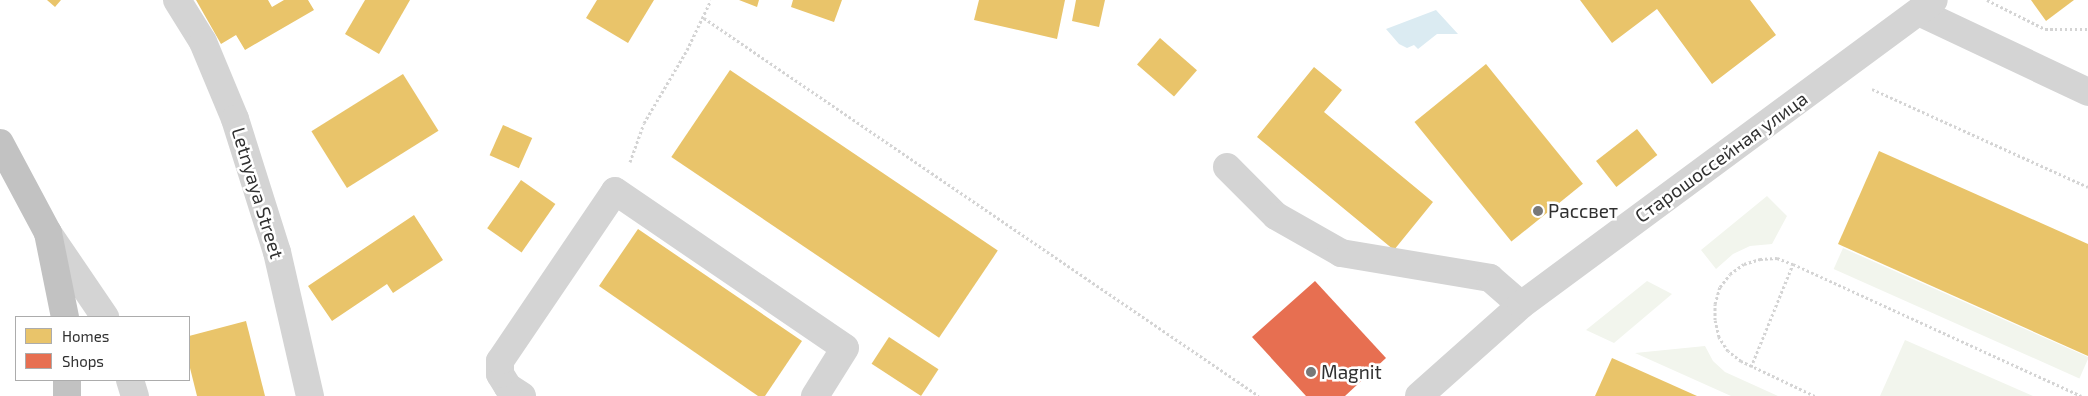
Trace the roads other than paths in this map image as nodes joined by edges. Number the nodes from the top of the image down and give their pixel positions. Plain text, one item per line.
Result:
1 (177, 0) edge
2 (1926, 6) edge
3 (2088, 92) edge
4 (0, 142) edge
5 (1227, 167) dead end
6 (48, 233) junction
7 (1521, 305) junction
8 (65, 316) edge
9 (103, 316) edge
10 (67, 381) edge
11 (130, 381) edge
12 (67, 396) edge
13 (135, 396) edge
14 (310, 396) edge
15 (522, 396) edge
16 (815, 396) edge
17 (1419, 396) edge

1 - 14 street, Letnyaya Street
2 - 3 street
2 - 7 street, Старошоссейная улица
4 - 6 highway
5 - 7 street
6 - 8 highway
6 - 9 street
7 - 17 street, Старошоссейная улица
10 - 12 highway
11 - 13 street
15 - 16 street

